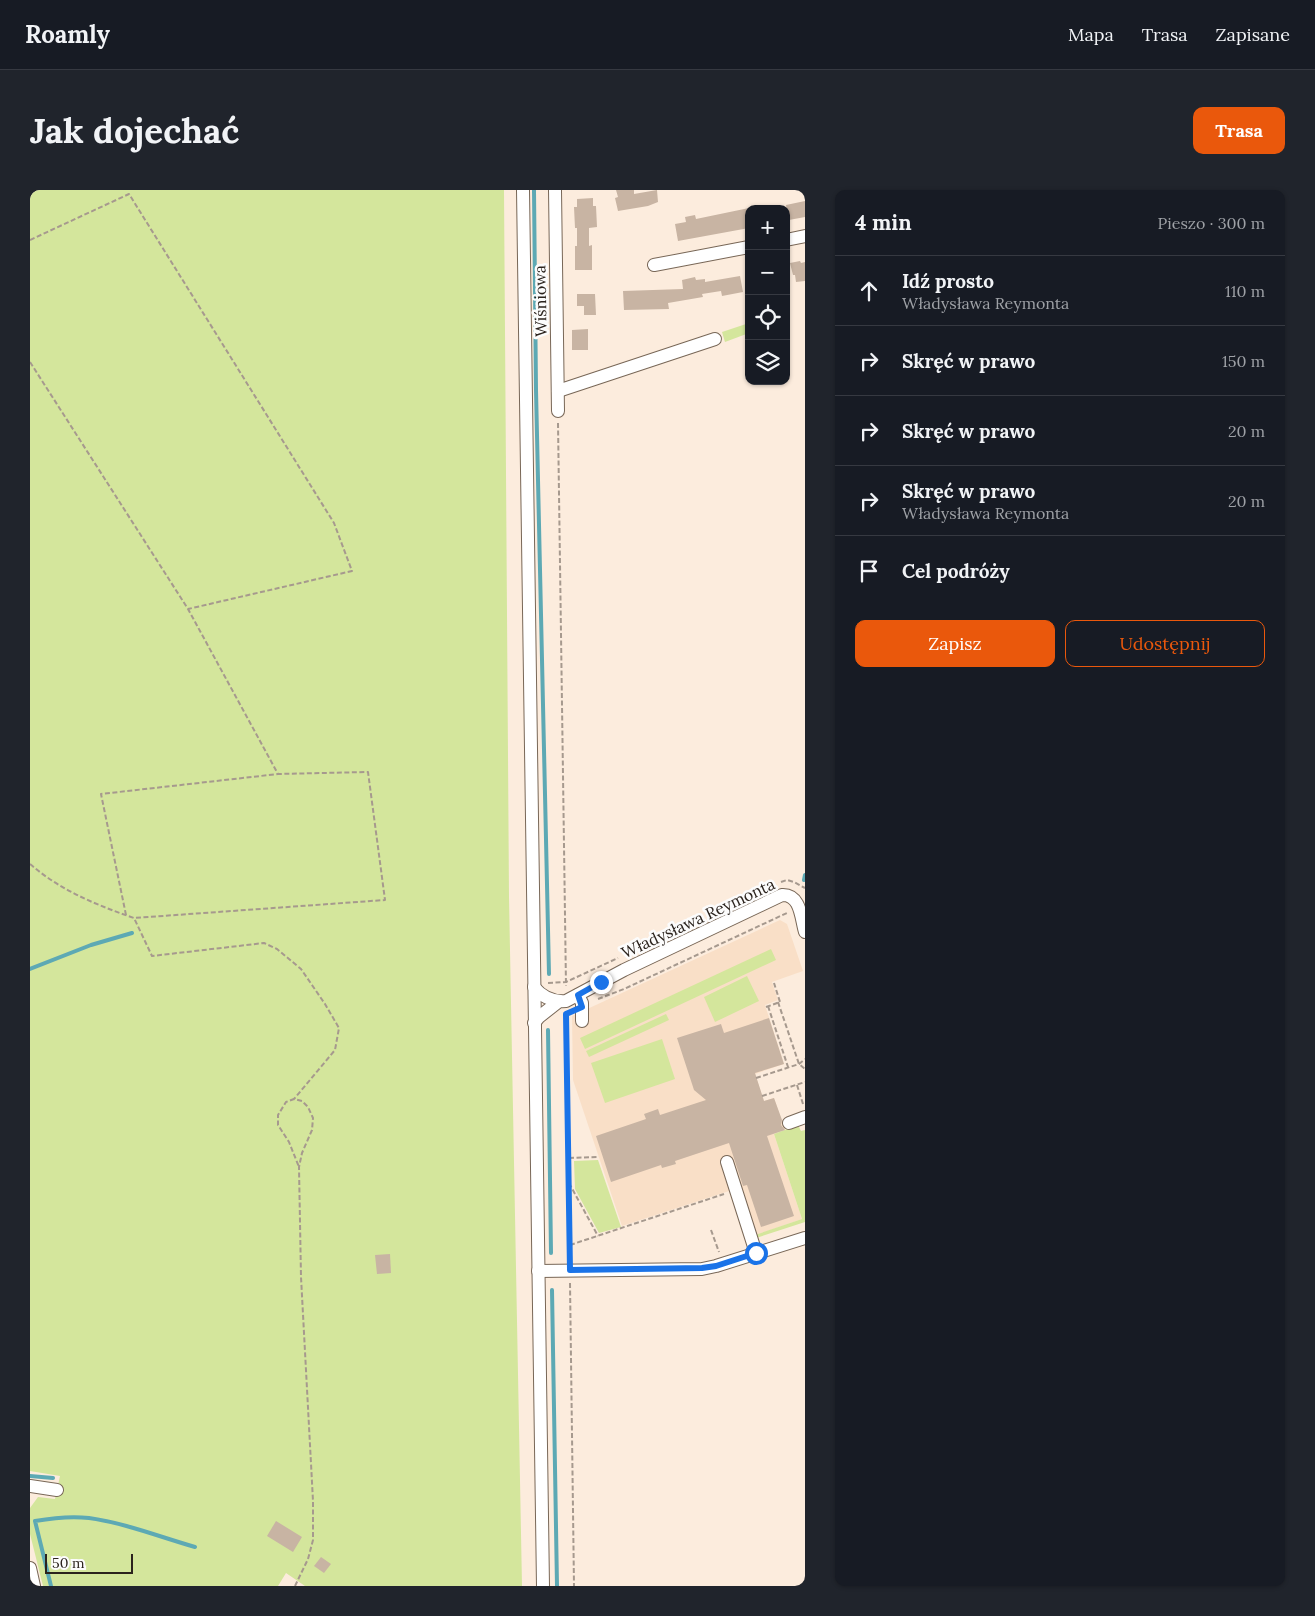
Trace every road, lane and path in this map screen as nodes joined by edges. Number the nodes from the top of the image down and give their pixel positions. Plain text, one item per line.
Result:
1 (523, 190) edge
2 (555, 190) edge
3 (805, 236) edge
4 (790, 239) edge
5 (30, 240) edge
6 (745, 248) edge
7 (654, 265) dead end
8 (715, 339) dead end
9 (30, 362) edge
10 (558, 391) junction
11 (558, 411) joint
12 (188, 609) junction
13 (278, 774) junction
14 (30, 864) edge
15 (786, 913) dead end
16 (126, 915) junction
17 (134, 918) junction
18 (805, 932) edge
19 (774, 983) dead end
20 (534, 987) junction
21 (570, 1001) junction
22 (778, 1002) junction
23 (582, 1021) dead end
24 (534, 1023) junction
25 (805, 1059) edge
26 (799, 1064) junction
27 (788, 1067) junction
28 (805, 1068) edge
29 (756, 1078) dead end
30 (805, 1082) edge
31 (797, 1085) junction
32 (762, 1096) dead end
33 (294, 1099) junction
34 (805, 1109) edge
35 (805, 1117) edge
36 (789, 1122) dead end
37 (599, 1157) dead end
38 (568, 1158) junction
39 (727, 1162) dead end
40 (300, 1167) junction
41 (569, 1182) junction
42 (729, 1192) dead end
43 (711, 1230) dead end
44 (598, 1236) junction
45 (805, 1238) edge
46 (570, 1245) junction
47 (719, 1252) dead end
48 (756, 1253) junction
49 (570, 1270) junction
50 (538, 1271) junction
51 (30, 1486) edge
52 (57, 1490) dead end
53 (30, 1568) edge
54 (34, 1586) edge
55 (295, 1586) edge
56 (543, 1586) edge
57 (574, 1586) edge

1 - 20 street
2 - 10 street, Wiśniowa
3 - 4 street
5 - 12 path
6 - 7 street
8 - 10 street
9 - 12 path
10 - 11 street, Wiśniowa
11 - 21 path
12 - 13 path
13 - 16 path
13 - 17 path
14 - 16 path
15 - 21 path
16 - 17 path
17 - 33 path
18 - 21 street, Władysława Reymonta
19 - 22 path
20 - 21 street
20 - 24 street
21 - 23 street
21 - 24 street, Władysława Reymonta
21 - 38 path
22 - 26 path
22 - 27 path
24 - 50 street
25 - 26 path
26 - 27 path
26 - 28 path
27 - 29 path
30 - 31 path
31 - 32 path
31 - 34 path
33 - 40 path
33 - 40 path
35 - 36 street
37 - 38 path
38 - 41 path
39 - 48 street
40 - 55 path
41 - 44 path
41 - 46 path
42 - 44 path
43 - 47 path
44 - 46 path
45 - 48 street
46 - 49 path
48 - 49 street
49 - 50 street
49 - 57 path
50 - 56 street
51 - 52 street
53 - 54 street

